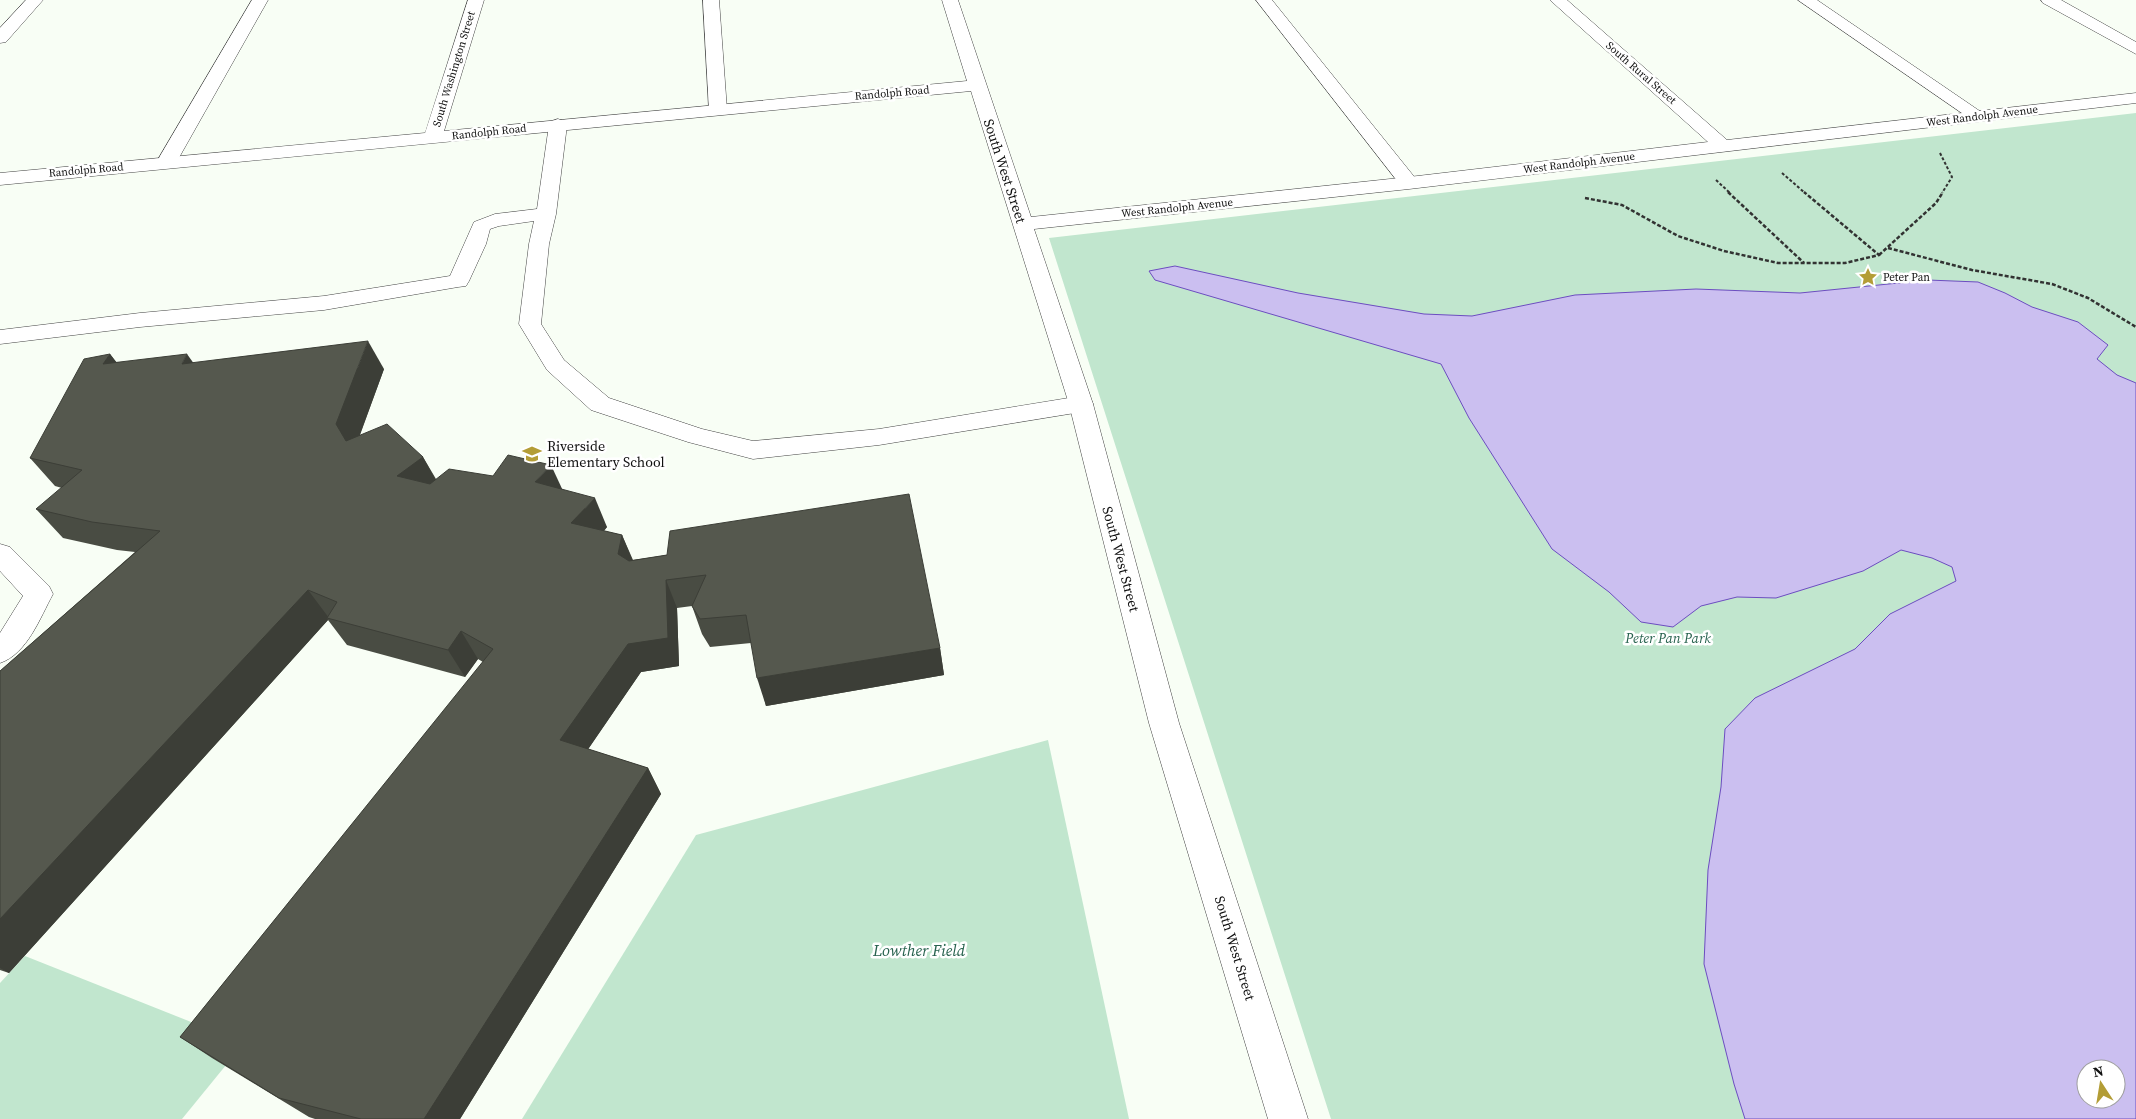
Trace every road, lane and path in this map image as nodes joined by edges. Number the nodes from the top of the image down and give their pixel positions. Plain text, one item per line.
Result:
1 (36, 0) edge
2 (260, 0) edge
3 (476, 0) edge
4 (711, 0) edge
5 (950, 0) edge
6 (1264, 0) edge
7 (1558, 0) edge
8 (1806, 0) edge
9 (2049, 0) edge
10 (0, 38) edge
11 (2136, 49) edge
12 (978, 85) junction
13 (2136, 98) edge
14 (718, 110) junction
15 (1978, 116) junction
16 (558, 125) junction
17 (433, 137) junction
18 (1723, 146) junction
19 (1938, 151) dead end
20 (166, 163) junction
21 (1787, 168) dead end
22 (1721, 176) dead end
23 (0, 179) edge
24 (1409, 183) junction
25 (1580, 197) dead end
26 (546, 214) junction
27 (1022, 224) junction
28 (1887, 248) junction
29 (1879, 255) junction
30 (1804, 263) junction
31 (2136, 327) edge
32 (0, 336) edge
33 (1081, 404) junction
34 (0, 554) edge
35 (0, 651) edge
36 (1288, 1119) edge

1 - 10 street
2 - 20 street
3 - 17 street, South Washington Street
4 - 14 street
5 - 12 street, South West Street
6 - 24 street
7 - 18 street, South Rural Street
8 - 15 street
9 - 11 street
12 - 14 street, Randolph Road
12 - 27 street, South West Street
13 - 15 street, West Randolph Avenue
14 - 16 street, Randolph Road
15 - 18 street, West Randolph Avenue
16 - 17 street, Randolph Road
16 - 26 street
17 - 20 street, Randolph Road
18 - 24 street, West Randolph Avenue
19 - 28 path
20 - 23 street, Randolph Road
21 - 29 path
22 - 30 path
24 - 27 street, West Randolph Avenue
25 - 30 path
26 - 32 street
26 - 33 street
27 - 33 street, South West Street
28 - 29 path
28 - 31 path
29 - 30 path
33 - 36 street, South West Street
34 - 35 street

